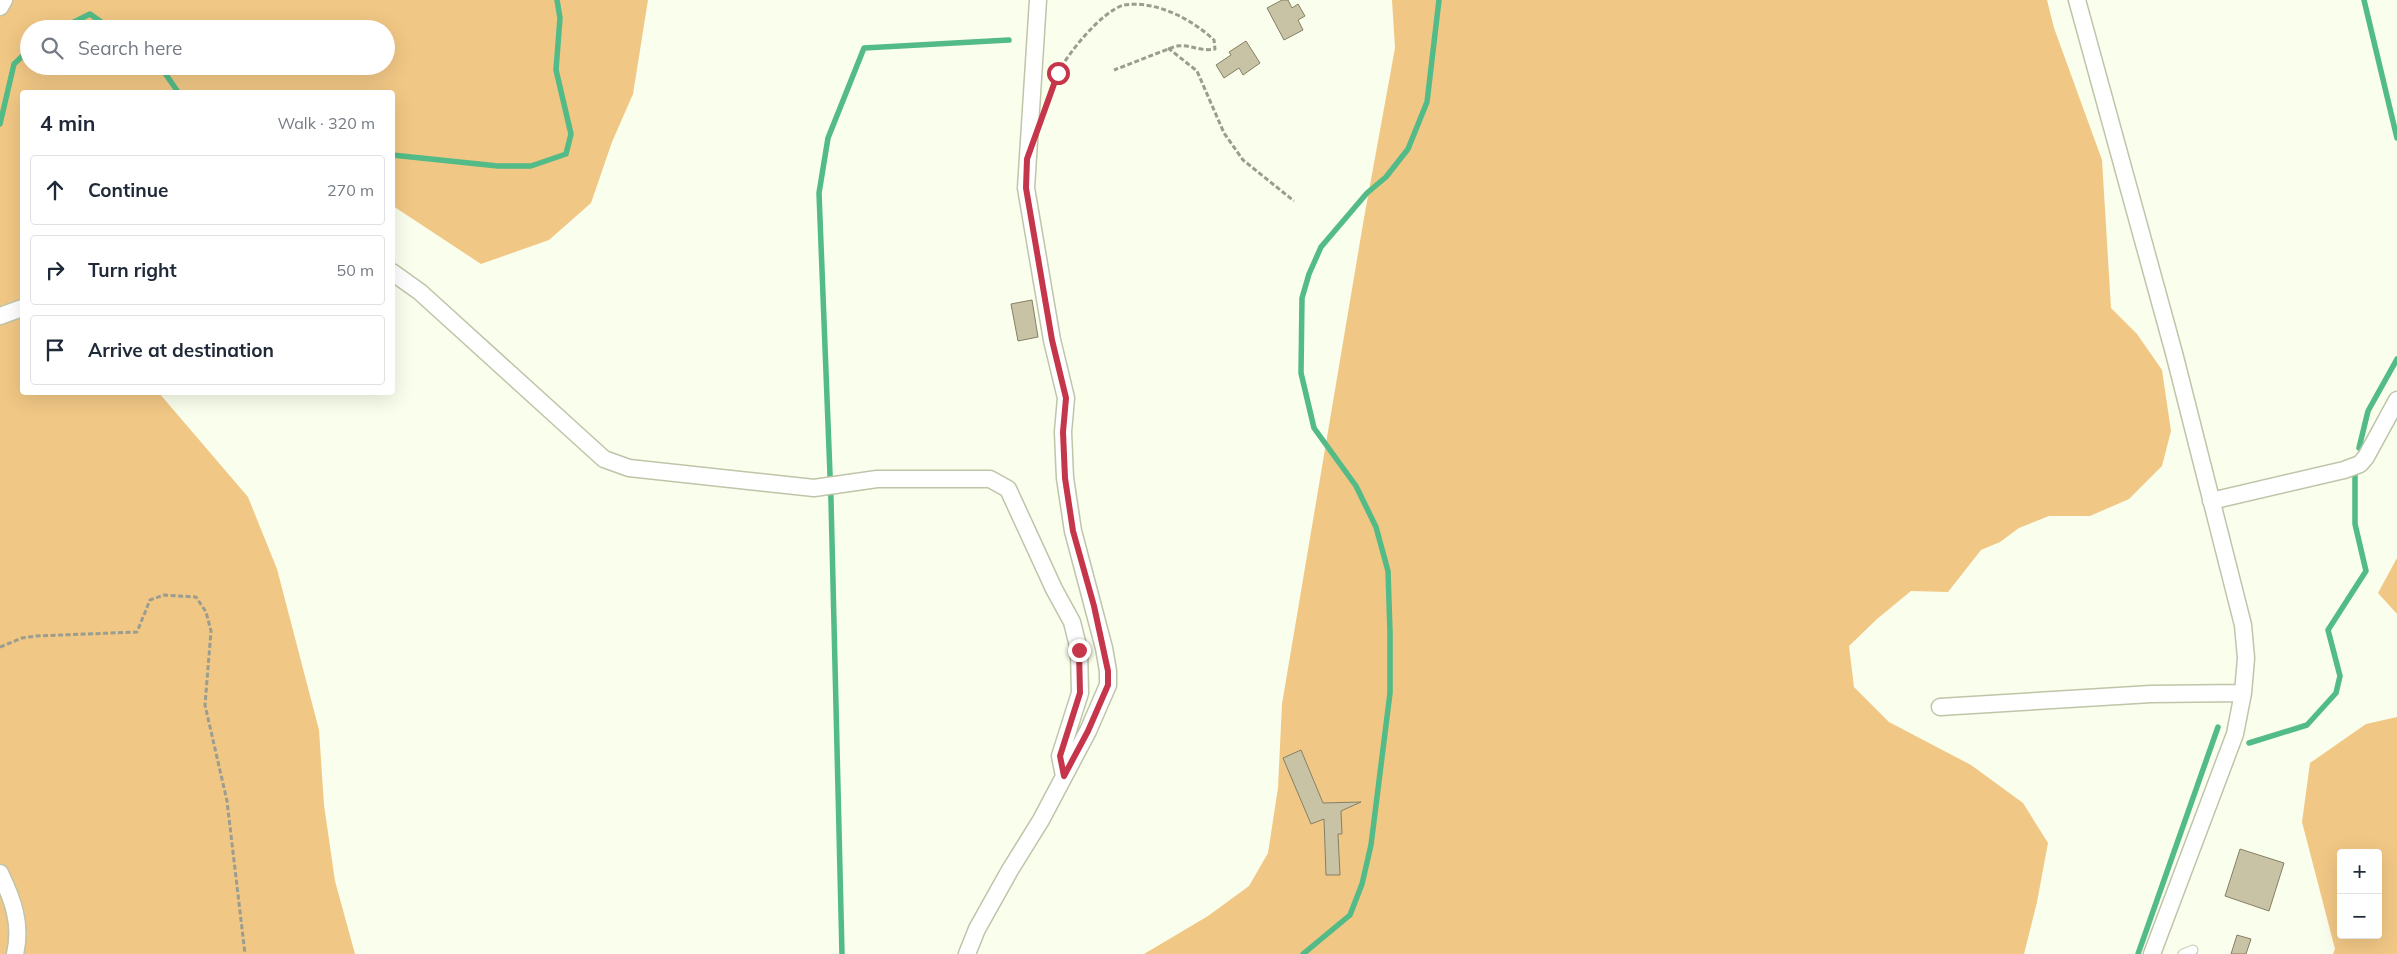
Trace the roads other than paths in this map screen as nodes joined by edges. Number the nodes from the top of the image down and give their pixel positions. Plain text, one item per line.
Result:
1 (4, 0) edge
2 (1038, 0) edge
3 (2077, 0) edge
4 (0, 7) edge
5 (395, 274) edge
6 (20, 309) edge
7 (0, 316) edge
8 (2397, 400) edge
9 (2211, 502) junction
10 (2244, 693) junction
11 (1940, 707) dead end
12 (1064, 776) junction
13 (0, 873) edge
14 (2193, 950) dead end
15 (14, 954) edge
16 (967, 954) edge
17 (2152, 954) edge
18 (2183, 954) edge

1 - 4 street
2 - 12 street
3 - 9 street
5 - 12 street
6 - 7 street
8 - 9 street
9 - 10 street
10 - 11 street
10 - 17 street
12 - 16 street
13 - 15 street
14 - 18 lane

